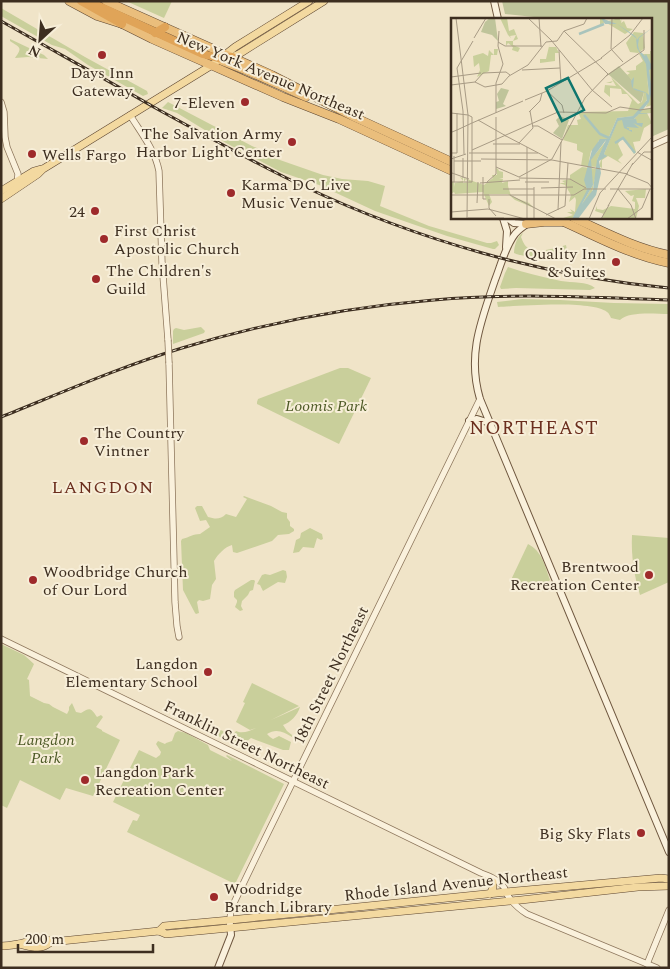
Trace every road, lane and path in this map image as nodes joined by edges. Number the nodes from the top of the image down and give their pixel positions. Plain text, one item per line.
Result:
1 (69, 1) edge
2 (81, 1) edge
3 (88, 1) edge
4 (106, 1) edge
5 (309, 1) edge
6 (324, 1) edge
7 (494, 1) edge
8 (498, 18) edge
9 (122, 24) junction
10 (165, 27) junction
11 (155, 32) junction
12 (225, 58) junction
13 (212, 65) junction
14 (253, 74) junction
15 (249, 82) junction
16 (1, 102) edge
17 (324, 102) junction
18 (324, 113) junction
19 (130, 115) junction
20 (377, 132) junction
21 (669, 138) edge
22 (652, 146) edge
23 (421, 152) junction
24 (451, 162) edge
25 (451, 170) edge
26 (17, 185) junction
27 (1, 191) edge
28 (1, 199) edge
29 (505, 219) edge
30 (507, 219) edge
31 (534, 219) edge
32 (556, 219) edge
33 (576, 219) edge
34 (564, 222) junction
35 (526, 224) junction
36 (506, 250) junction
37 (669, 255) edge
38 (669, 263) edge
39 (480, 399) junction
40 (469, 421) junction
41 (490, 423) junction
42 (179, 637) dead end
43 (1, 639) edge
44 (293, 781) junction
45 (669, 852) edge
46 (481, 873) junction
47 (669, 879) edge
48 (493, 882) junction
49 (669, 886) edge
50 (506, 893) junction
51 (490, 894) junction
52 (512, 900) junction
53 (669, 910) edge
54 (230, 920) junction
55 (230, 928) junction
56 (159, 931) junction
57 (1, 946) edge
58 (647, 964) junction
59 (218, 968) edge
60 (657, 968) edge

1 - 9 highway
2 - 9 highway, New York Avenue Northeast
3 - 11 highway
4 - 10 highway, New York Avenue Northeast
5 - 12 main road
6 - 12 main road
7 - 8 main road
9 - 13 highway, New York Avenue Northeast
10 - 11 highway
10 - 12 highway, New York Avenue Northeast
11 - 12 highway
12 - 13 main road
12 - 14 highway
12 - 17 highway, New York Avenue Northeast
13 - 15 highway, New York Avenue Northeast
13 - 19 main road
14 - 15 highway
14 - 17 highway
15 - 18 highway, New York Avenue Northeast
16 - 26 street
17 - 18 highway
17 - 20 highway, New York Avenue Northeast
18 - 20 highway, New York Avenue Northeast
19 - 26 main road
19 - 42 street, bridge
20 - 23 highway, New York Avenue Northeast
21 - 22 street
23 - 24 highway, New York Avenue Northeast
23 - 25 highway, New York Avenue Northeast
26 - 27 main road
26 - 28 main road
29 - 36 main road
30 - 35 main road
31 - 35 main road
32 - 34 highway
33 - 37 highway
34 - 35 highway
34 - 38 highway
35 - 36 main road
36 - 39 main road
39 - 40 street, 18th Street Northeast
39 - 41 main road
40 - 41 main road
40 - 44 street, 18th Street Northeast
41 - 45 main road
43 - 44 street, Franklin Street Northeast
44 - 46 street, Franklin Street Northeast
44 - 54 street, 18th Street Northeast
46 - 48 street, Franklin Street Northeast
46 - 50 street, Franklin Street Northeast
47 - 50 main road, Rhode Island Avenue Northeast
48 - 50 street, Franklin Street Northeast
48 - 51 main road
49 - 52 main road, Rhode Island Avenue Northeast
50 - 51 main road, Rhode Island Avenue Northeast
50 - 52 street, Franklin Street Northeast
51 - 54 main road, Rhode Island Avenue Northeast
52 - 55 main road, Rhode Island Avenue Northeast
52 - 58 street, Franklin Street Northeast
53 - 58 street
54 - 55 main road, 18th Street Northeast
54 - 56 main road, Rhode Island Avenue Northeast
55 - 56 main road, Rhode Island Avenue Northeast
55 - 59 main road, 18th Street Northeast
56 - 57 main road, Rhode Island Avenue Northeast
58 - 60 street, Franklin Street Northeast

